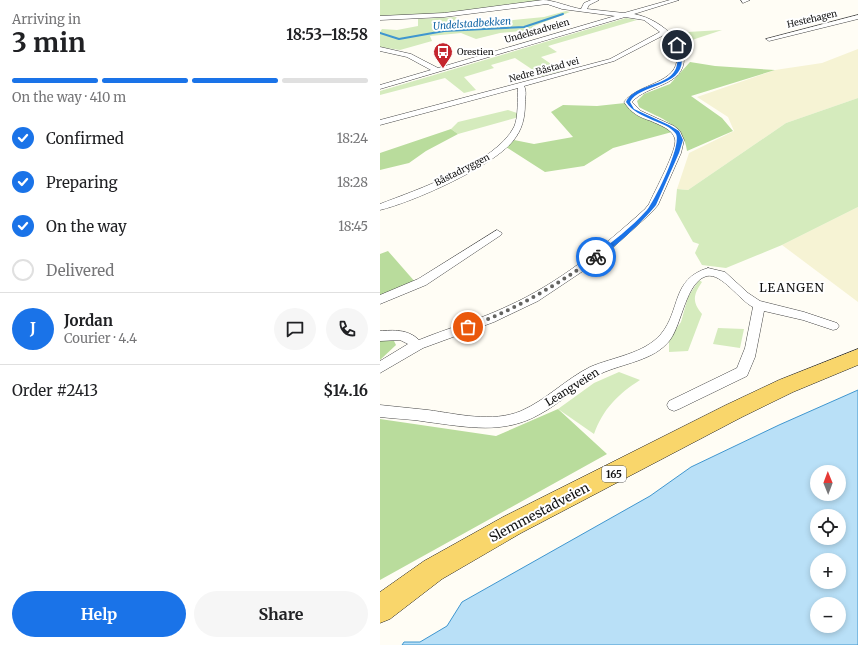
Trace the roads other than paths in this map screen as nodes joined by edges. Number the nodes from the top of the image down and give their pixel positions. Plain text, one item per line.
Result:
1 (596, 0) edge
2 (676, 0) edge
3 (546, 1) edge
4 (584, 10) junction
5 (625, 15) junction
6 (858, 17) edge
7 (380, 18) edge
8 (664, 32) junction
9 (769, 39) dead end
10 (380, 49) edge
11 (437, 70) junction
12 (520, 85) junction
13 (380, 87) edge
14 (380, 123) edge
15 (380, 207) edge
16 (497, 233) dead end
17 (380, 300) edge
18 (759, 306) junction
19 (833, 326) dead end
20 (380, 336) edge
21 (416, 345) junction
22 (858, 357) edge
23 (380, 368) edge
24 (674, 405) dead end
25 (380, 411) edge
26 (380, 609) edge

1 - 4 street
2 - 5 street, Undelstadveien
3 - 4 street
3 - 7 street
4 - 5 street
5 - 8 street
5 - 11 street, Undelstadveien
6 - 9 street, Hestehagen
8 - 12 street, Nedre Båstad vei
8 - 21 street
10 - 11 street
11 - 13 street, Undelstadveien
12 - 14 street, Nedre Båstad vei
12 - 15 street, Båstadryggen
16 - 17 street
18 - 19 street, Leangveien
18 - 24 street
18 - 25 street, Leangveien
20 - 21 street
21 - 23 street
22 - 26 main road, Slemmestadveien / 165

